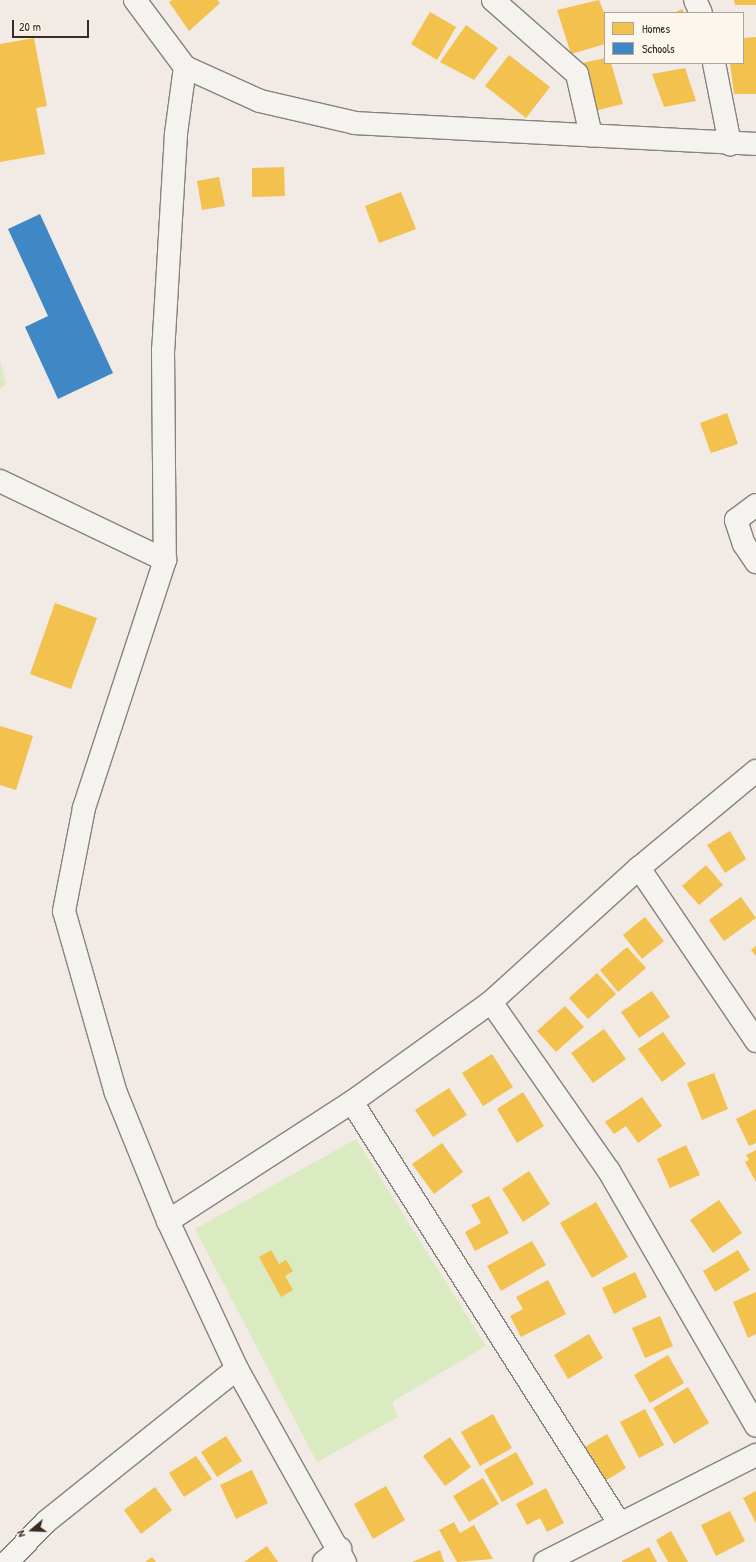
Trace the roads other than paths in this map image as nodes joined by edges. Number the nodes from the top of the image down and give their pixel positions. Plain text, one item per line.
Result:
1 (135, 0) edge
2 (493, 0) edge
3 (695, 0) edge
4 (701, 12) edge
5 (714, 64) edge
6 (185, 67) junction
7 (591, 135) junction
8 (730, 144) junction
9 (756, 144) edge
10 (0, 481) edge
11 (756, 505) edge
12 (165, 560) junction
13 (756, 562) edge
14 (756, 771) edge
15 (640, 868) junction
16 (491, 1002) junction
17 (756, 1041) edge
18 (352, 1102) junction
19 (168, 1221) junction
20 (237, 1369) junction
21 (756, 1426) edge
22 (756, 1455) edge
23 (619, 1523) junction
24 (336, 1558) edge
25 (7, 1562) edge
26 (545, 1562) edge

1 - 6 street
2 - 7 street
3 - 4 street
5 - 8 street
6 - 7 street
6 - 12 street
7 - 8 street
8 - 9 street
10 - 12 street
11 - 13 street
12 - 19 street
14 - 15 street
15 - 16 street
15 - 17 street
16 - 18 street
16 - 21 street
18 - 19 street
18 - 23 street
19 - 20 street
20 - 24 street
20 - 25 street
22 - 23 street
23 - 26 street

